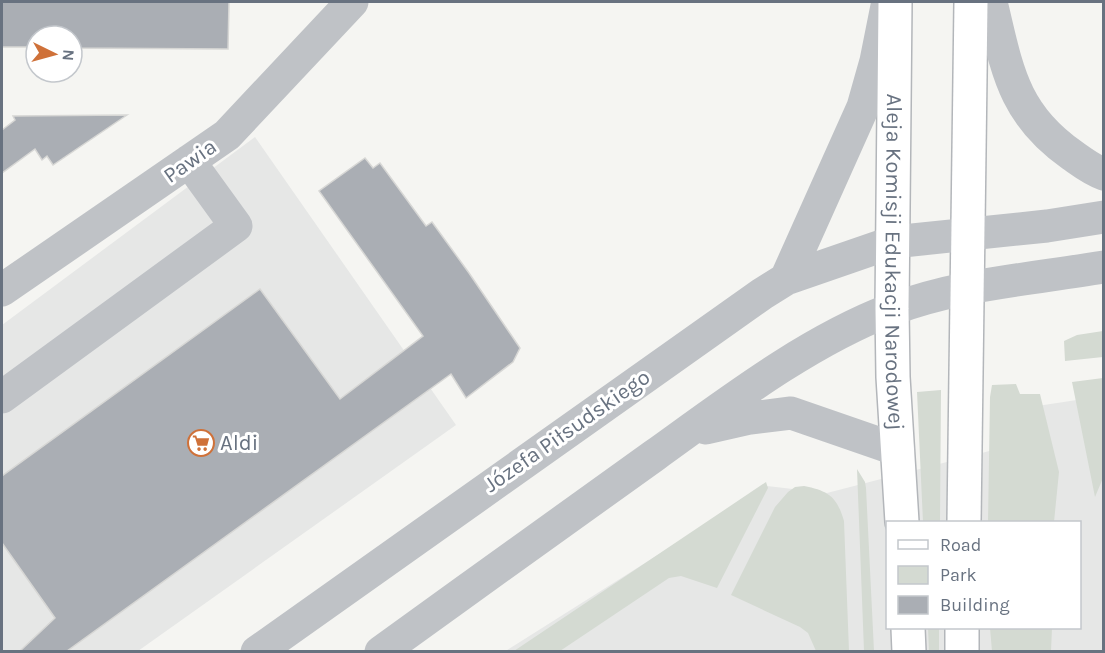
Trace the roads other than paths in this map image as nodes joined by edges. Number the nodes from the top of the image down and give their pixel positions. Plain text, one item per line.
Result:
1 (352, 2) edge
2 (887, 2) edge
3 (894, 2) edge
4 (971, 2) edge
5 (991, 2) edge
6 (189, 161) junction
7 (1104, 174) edge
8 (1104, 217) edge
9 (968, 234) junction
10 (893, 242) junction
11 (1104, 267) edge
12 (786, 279) junction
13 (967, 288) junction
14 (2, 290) edge
15 (892, 309) junction
16 (2, 397) edge
17 (687, 432) junction
18 (898, 450) junction
19 (902, 521) edge
20 (964, 521) edge
21 (908, 629) edge
22 (962, 629) edge
23 (257, 651) edge
24 (381, 651) edge
25 (909, 651) edge
26 (962, 651) edge

1 - 6 street, Pawia
2 - 12 street
3 - 10 main road, Aleja Komisji Edukacji Narodowej
4 - 9 main road
5 - 7 street
6 - 14 street, Pawia
6 - 16 street
8 - 9 street, Józefa Piłsudskiego
9 - 10 street, Józefa Piłsudskiego
9 - 13 main road
10 - 12 street, Józefa Piłsudskiego
10 - 15 main road, Aleja Komisji Edukacji Narodowej
11 - 13 street
12 - 23 street, Józefa Piłsudskiego
13 - 15 street
13 - 20 main road
15 - 17 street
15 - 18 main road, Aleja Komisji Edukacji Narodowej
17 - 18 street
17 - 24 street
18 - 19 main road, Aleja Komisji Edukacji Narodowej
21 - 25 main road
22 - 26 main road

